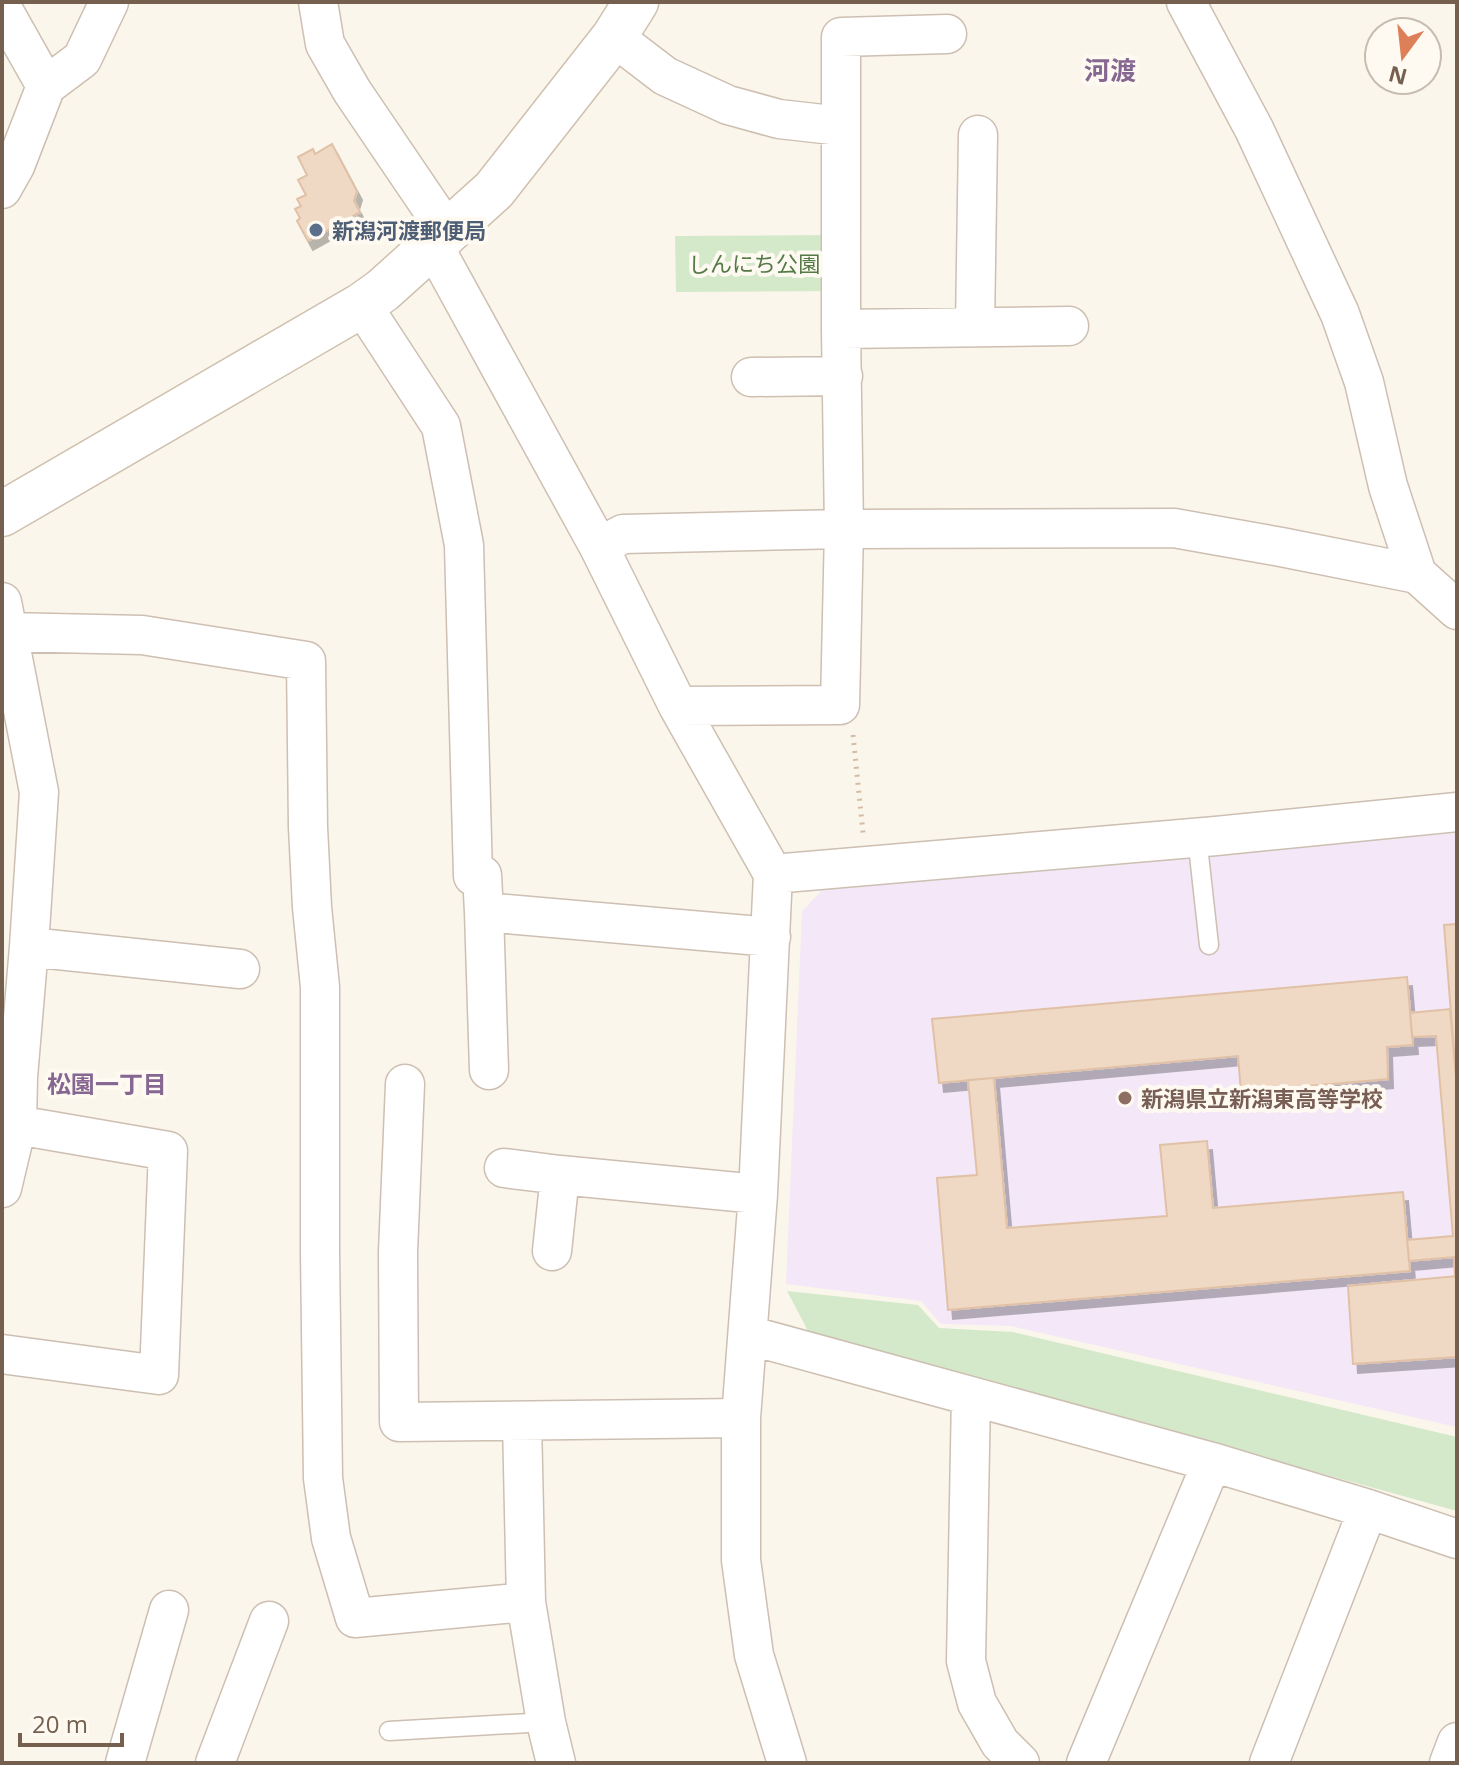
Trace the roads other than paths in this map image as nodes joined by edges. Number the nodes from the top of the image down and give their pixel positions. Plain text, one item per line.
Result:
1 (109, 2) edge
2 (318, 2) edge
3 (1186, 2) edge
4 (2, 8) edge
5 (625, 19) edge
6 (947, 34) dead end
7 (12, 39) edge
8 (46, 86) junction
9 (841, 126) junction
10 (978, 135) dead end
11 (2, 189) edge
12 (440, 238) junction
13 (362, 305) junction
14 (1069, 326) dead end
15 (975, 327) junction
16 (841, 329) junction
17 (843, 376) junction
18 (751, 377) dead end
19 (2, 514) edge
20 (844, 529) junction
21 (599, 547) junction
22 (1417, 574) junction
23 (1457, 610) edge
24 (5, 617) edge
25 (678, 706) junction
26 (1457, 812) edge
27 (1197, 837) junction
28 (773, 874) junction
29 (484, 912) junction
30 (771, 937) junction
31 (1209, 945) dead end
32 (29, 947) junction
33 (240, 969) dead end
34 (489, 1070) dead end
35 (10, 1076) edge
36 (405, 1084) dead end
37 (17, 1125) junction
38 (504, 1168) dead end
39 (560, 1175) junction
40 (2, 1188) edge
41 (758, 1194) junction
42 (552, 1251) dead end
43 (748, 1335) junction
44 (2, 1354) edge
45 (971, 1396) junction
46 (741, 1418) junction
47 (522, 1421) junction
48 (1212, 1462) junction
49 (1368, 1509) junction
50 (1457, 1539) edge
51 (526, 1602) junction
52 (169, 1610) dead end
53 (269, 1621) dead end
54 (546, 1722) junction
55 (389, 1731) dead end
56 (1457, 1742) edge
57 (125, 1763) edge
58 (215, 1763) edge
59 (556, 1763) edge
60 (787, 1763) edge
61 (1020, 1763) edge
62 (1086, 1763) edge
63 (1269, 1763) edge
64 (1449, 1763) edge

1 - 8 street
2 - 12 street
3 - 22 street
4 - 7 street
5 - 9 street
5 - 12 street
6 - 9 street
7 - 8 street
8 - 11 street
9 - 16 street
10 - 15 street
12 - 13 street
12 - 21 street
13 - 19 street
13 - 29 street
14 - 15 street
15 - 16 street
16 - 17 street
17 - 18 street
17 - 20 street
20 - 21 street
20 - 22 street
20 - 25 street
21 - 25 street
22 - 23 street
24 - 32 street
24 - 51 street
25 - 28 street
26 - 27 street
27 - 28 street
27 - 31 lane
28 - 30 street
29 - 30 street
29 - 34 street
30 - 41 street
32 - 33 street
32 - 35 street
35 - 37 street
36 - 47 street
37 - 40 street
37 - 44 street
38 - 39 street
39 - 41 street
39 - 42 street
41 - 43 street
43 - 45 street
43 - 46 street
45 - 48 street
45 - 61 street
46 - 47 street
46 - 60 street
47 - 51 street
48 - 49 street
48 - 62 street
49 - 50 street
49 - 63 street
51 - 54 street
52 - 57 street
53 - 58 street
54 - 55 lane
54 - 59 street
56 - 64 street

